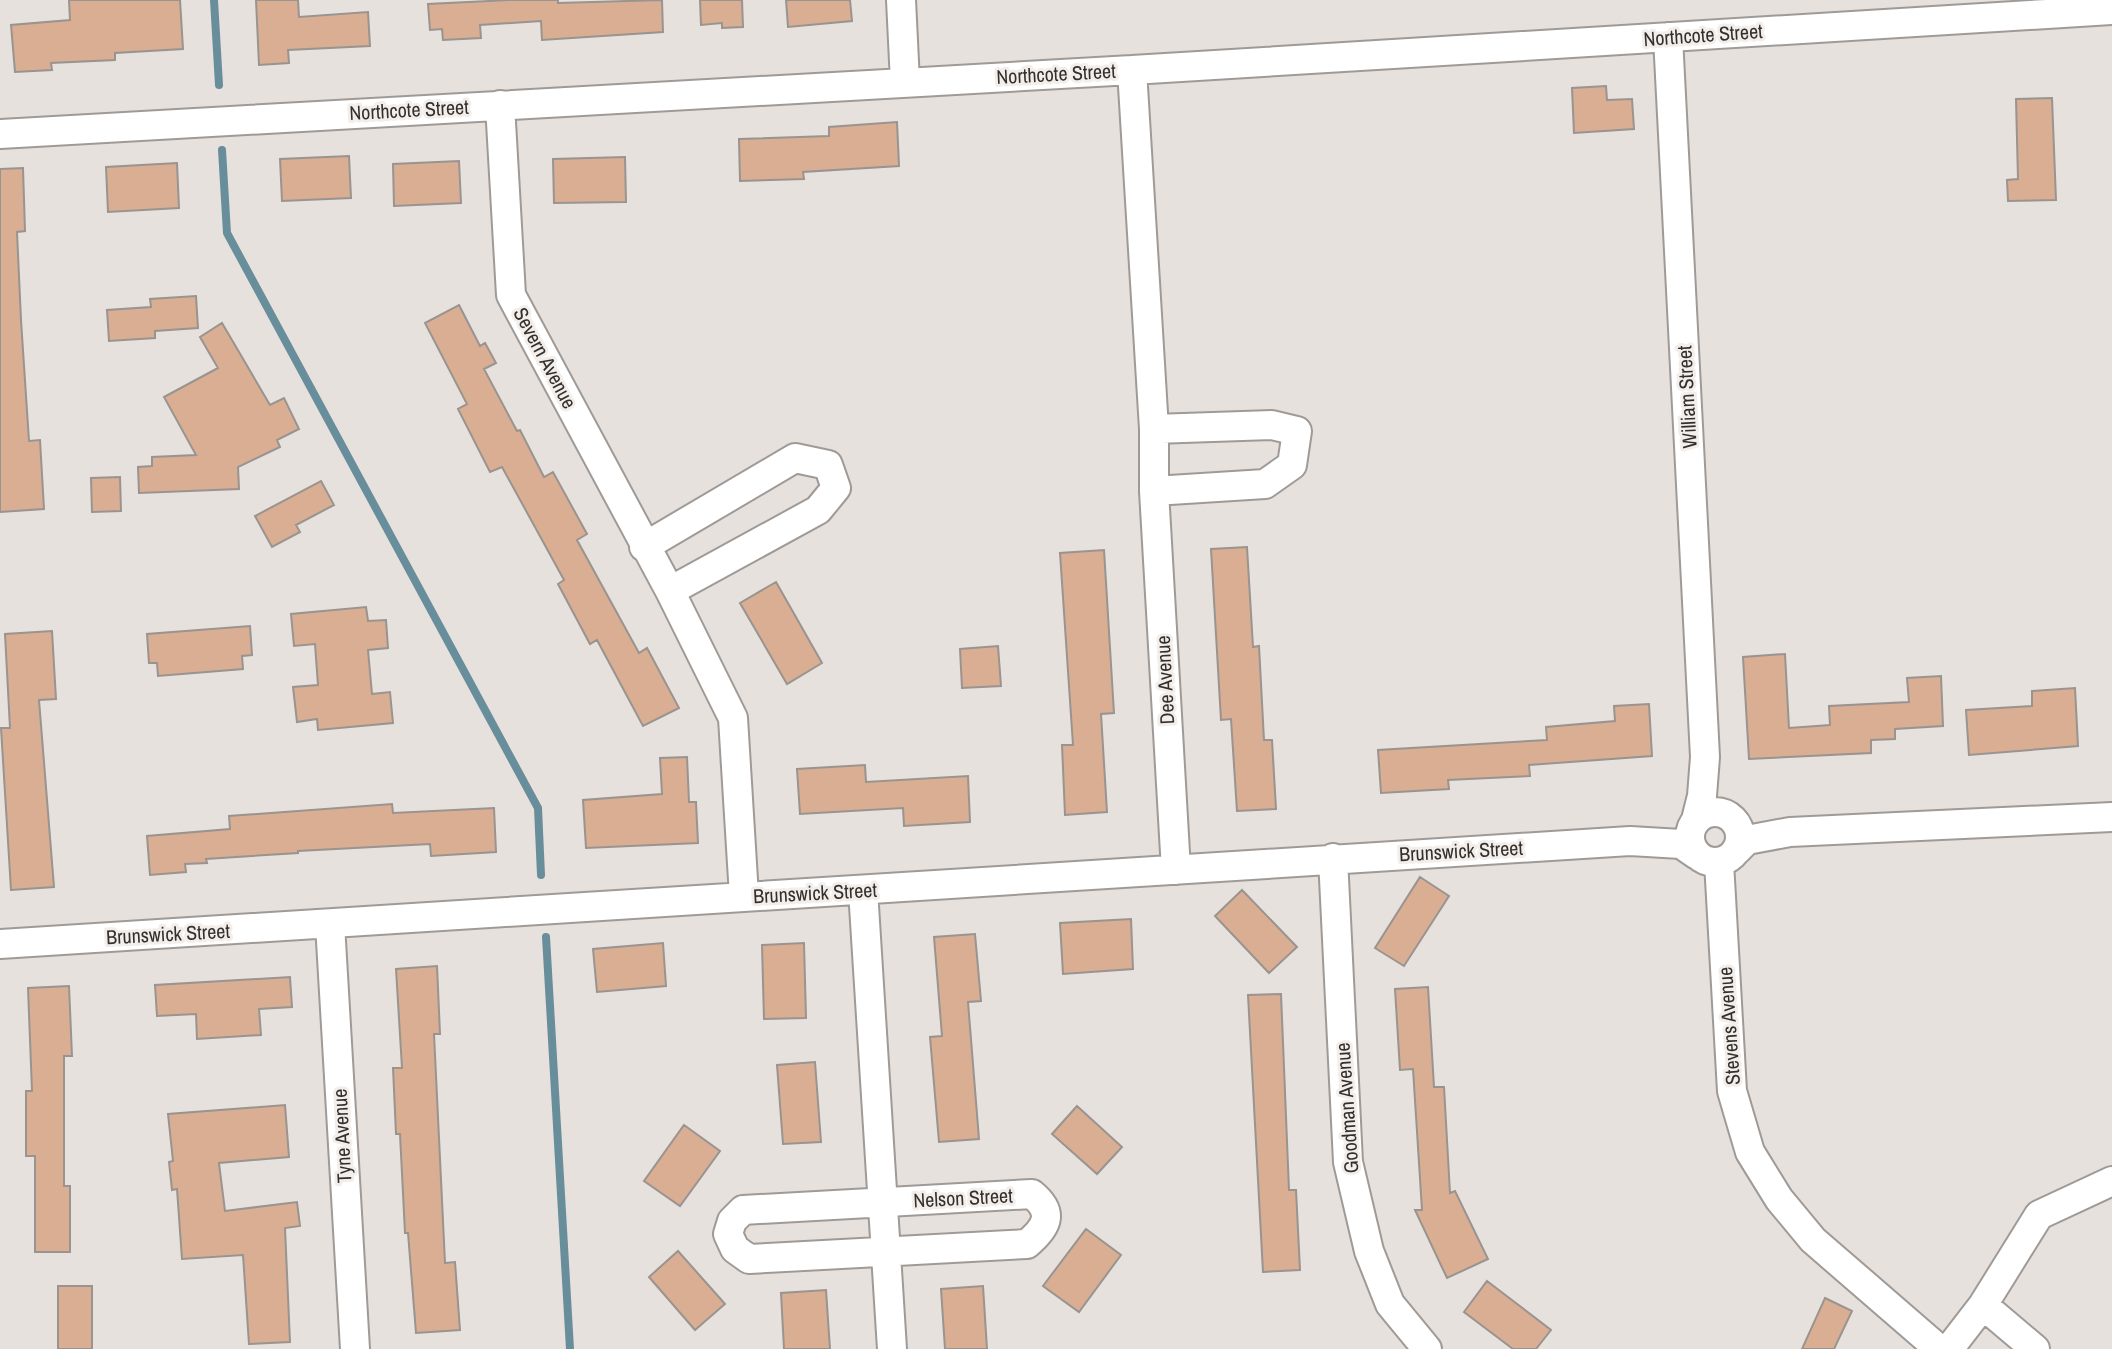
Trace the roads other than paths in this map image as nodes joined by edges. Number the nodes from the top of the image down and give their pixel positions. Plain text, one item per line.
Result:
1 (901, 0) edge
2 (2112, 10) edge
3 (1668, 37) junction
4 (1132, 70) junction
5 (905, 82) junction
6 (500, 105) junction
7 (0, 134) edge
8 (1154, 429) junction
9 (1154, 491) junction
10 (644, 547) junction
11 (670, 591) junction
12 (1705, 757) junction
13 (2112, 817) edge
14 (1694, 822) junction
15 (1630, 841) junction
16 (1724, 842) junction
17 (1333, 858) junction
18 (1176, 870) junction
19 (863, 890) junction
20 (744, 896) junction
21 (330, 924) junction
22 (0, 944) edge
23 (2112, 1181) edge
24 (882, 1202) junction
25 (885, 1251) junction
26 (1983, 1305) junction
27 (1420, 1347) edge
28 (355, 1349) edge
29 (892, 1349) edge
30 (1939, 1349) edge
31 (1949, 1349) edge
32 (2035, 1349) edge

1 - 5 street
2 - 3 street, Northcote Street
3 - 4 street, Northcote Street
3 - 12 street, William Street
4 - 5 street, Northcote Street
4 - 8 street, Dee Avenue
5 - 6 street, Northcote Street
6 - 7 street, Northcote Street
6 - 10 street, Severn Avenue
8 - 9 street, Dee Avenue
8 - 9 street
9 - 18 street, Dee Avenue
10 - 11 street, Severn Avenue
10 - 11 street
11 - 20 street, Severn Avenue
12 - 14 street, William Street
12 - 16 street, William Street
13 - 16 street, Brunswick Street
14 - 15 street, Brunswick Street
14 - 16 street, Stevens Avenue
14 - 16 street, Brunswick Street
15 - 16 street, Brunswick Street
15 - 17 street, Brunswick Street
16 - 30 street, Stevens Avenue
17 - 18 street, Brunswick Street
17 - 27 street, Goodman Avenue
18 - 19 street, Brunswick Street
19 - 20 street, Brunswick Street
19 - 24 street
20 - 21 street, Brunswick Street
21 - 22 street, Brunswick Street
21 - 28 street, Tyne Avenue
23 - 26 street
24 - 25 street
24 - 25 street, Nelson Street
24 - 25 street, Nelson Street
25 - 29 street
26 - 31 street
26 - 32 street

